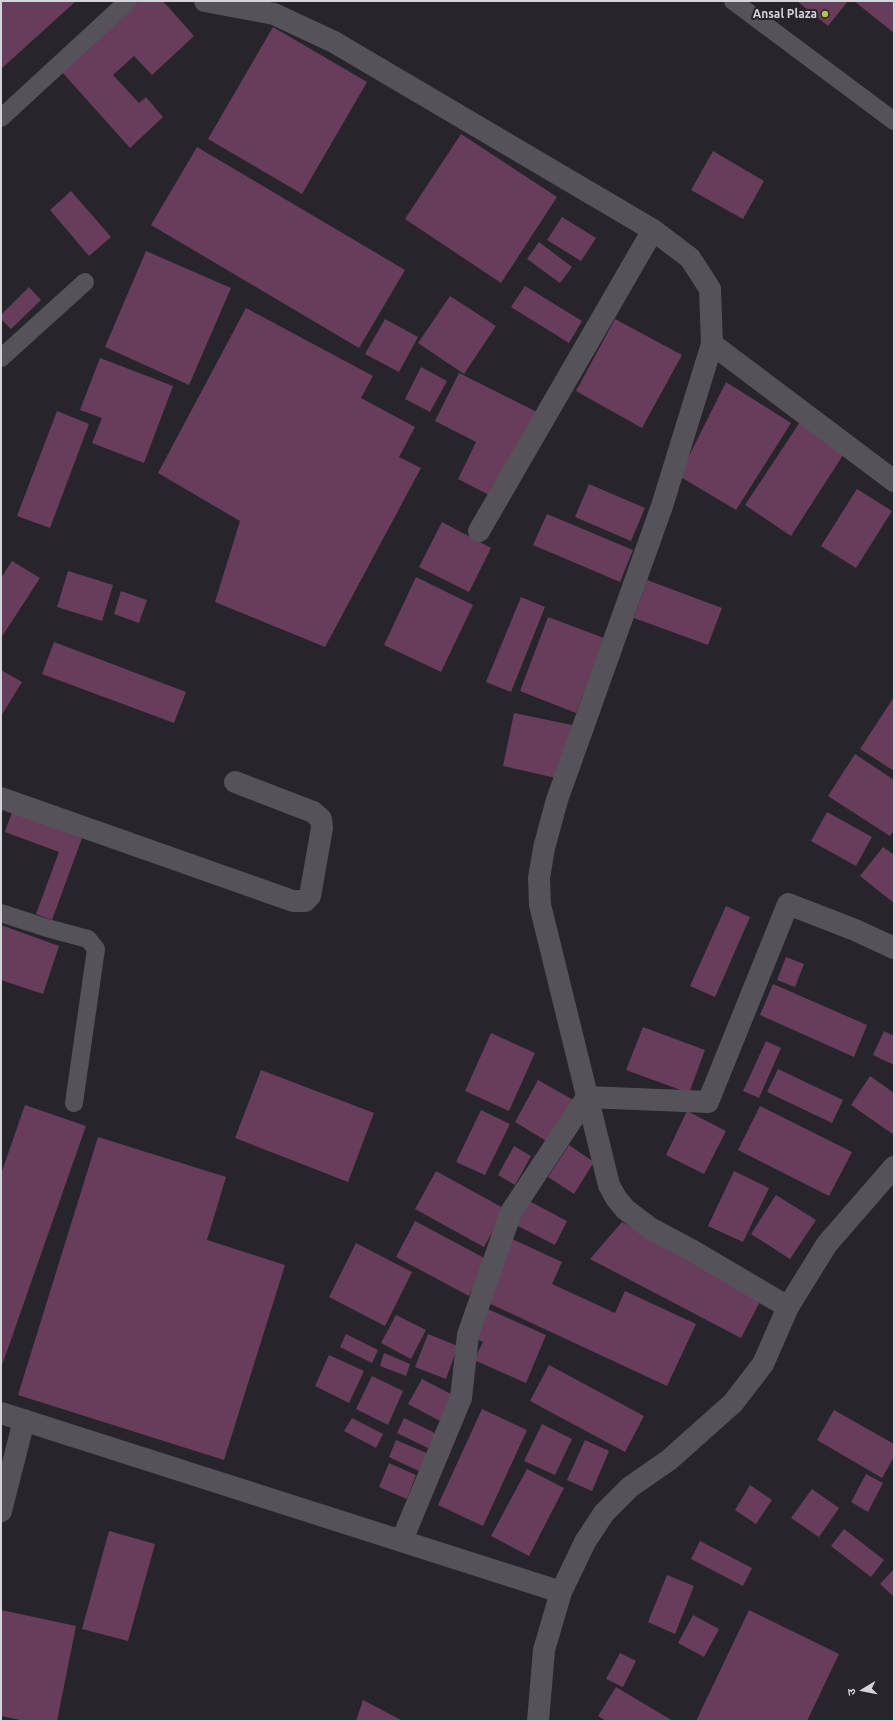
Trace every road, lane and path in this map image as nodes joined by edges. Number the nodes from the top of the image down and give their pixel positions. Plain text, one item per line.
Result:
1 (128, 1) edge
2 (205, 1) edge
3 (732, 1) edge
4 (1, 118) edge
5 (894, 121) edge
6 (653, 230) junction
7 (85, 282) dead end
8 (712, 344) junction
9 (1, 358) edge
10 (894, 481) edge
11 (479, 531) dead end
12 (235, 782) dead end
13 (1, 798) edge
14 (1, 913) edge
15 (894, 948) edge
16 (587, 1097) junction
17 (74, 1102) dead end
18 (894, 1166) edge
19 (788, 1308) junction
20 (1, 1413) edge
21 (24, 1420) junction
22 (1, 1511) edge
23 (402, 1540) junction
24 (561, 1592) junction
25 (538, 1721) edge

1 - 4 lane
2 - 6 street
3 - 5 lane
6 - 8 street
6 - 11 street
7 - 9 lane
8 - 10 street
8 - 16 street
12 - 13 street
14 - 17 lane
15 - 16 street
16 - 19 street
16 - 23 street
18 - 19 street
19 - 24 street
20 - 21 street
21 - 22 street
21 - 23 street
23 - 24 street
24 - 25 street

